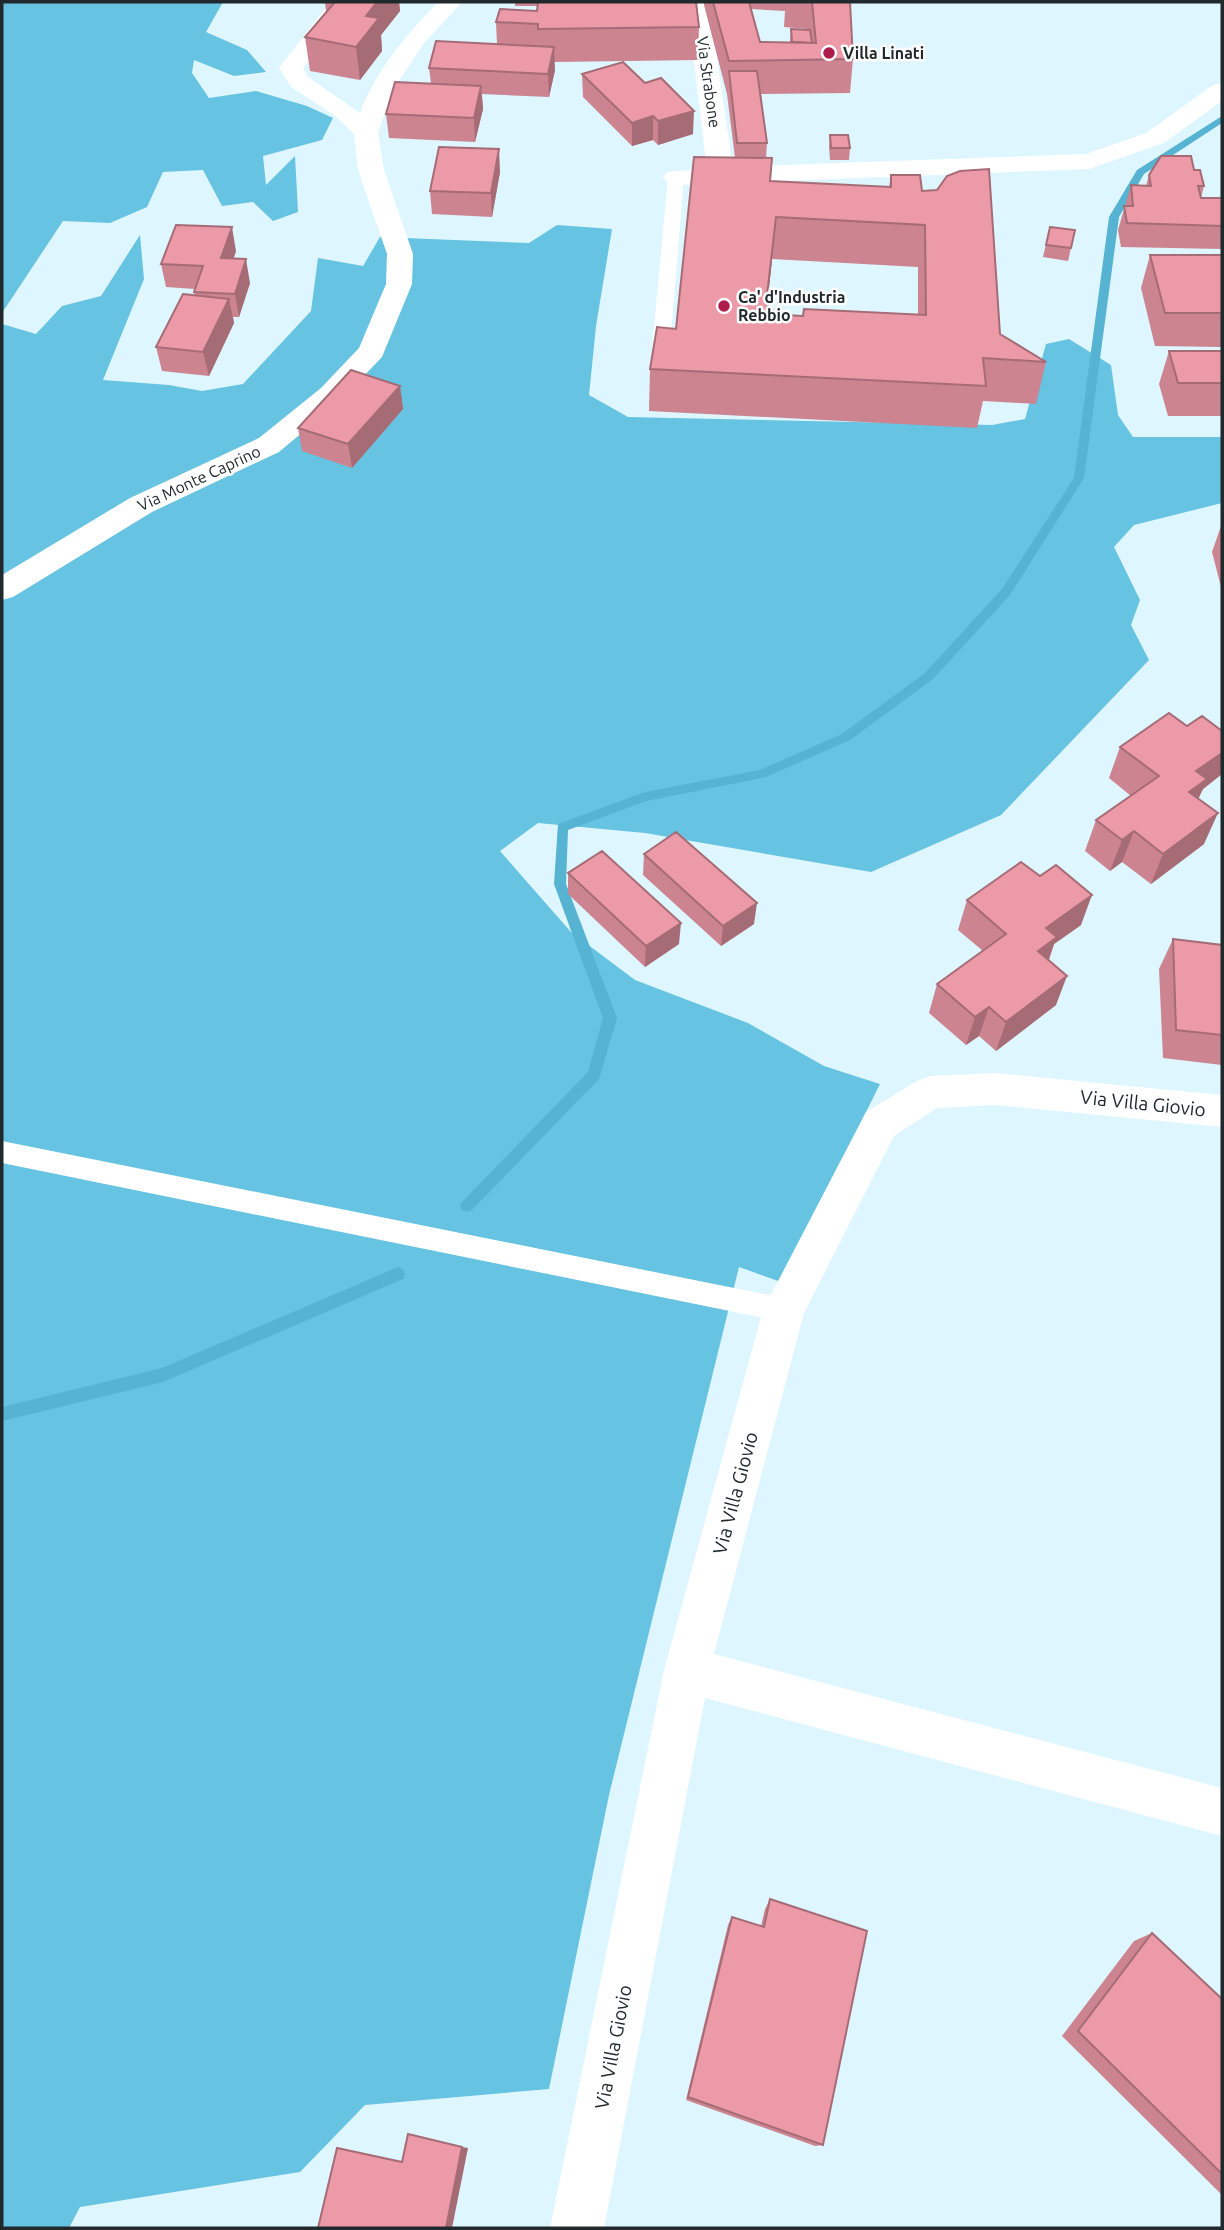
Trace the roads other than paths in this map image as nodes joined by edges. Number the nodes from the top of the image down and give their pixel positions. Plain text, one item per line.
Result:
1 (342, 2) edge
2 (451, 2) edge
3 (698, 2) edge
4 (1222, 90) edge
5 (366, 132) junction
6 (719, 162) edge
7 (676, 177) joint
8 (660, 360) edge
9 (2, 589) edge
10 (1222, 1111) edge
11 (2, 1153) edge
12 (784, 1310) junction
13 (687, 1670) junction
14 (1222, 1812) edge
15 (577, 2228) edge

1 - 5 street
2 - 5 street, Via Monte Caprino
3 - 6 street, Via Strabone
4 - 7 street
5 - 9 street, Via Monte Caprino
7 - 8 lane
10 - 12 street, Via Villa Giovio
11 - 12 lane
12 - 13 street, Via Villa Giovio
13 - 14 street
13 - 15 street, Via Villa Giovio

